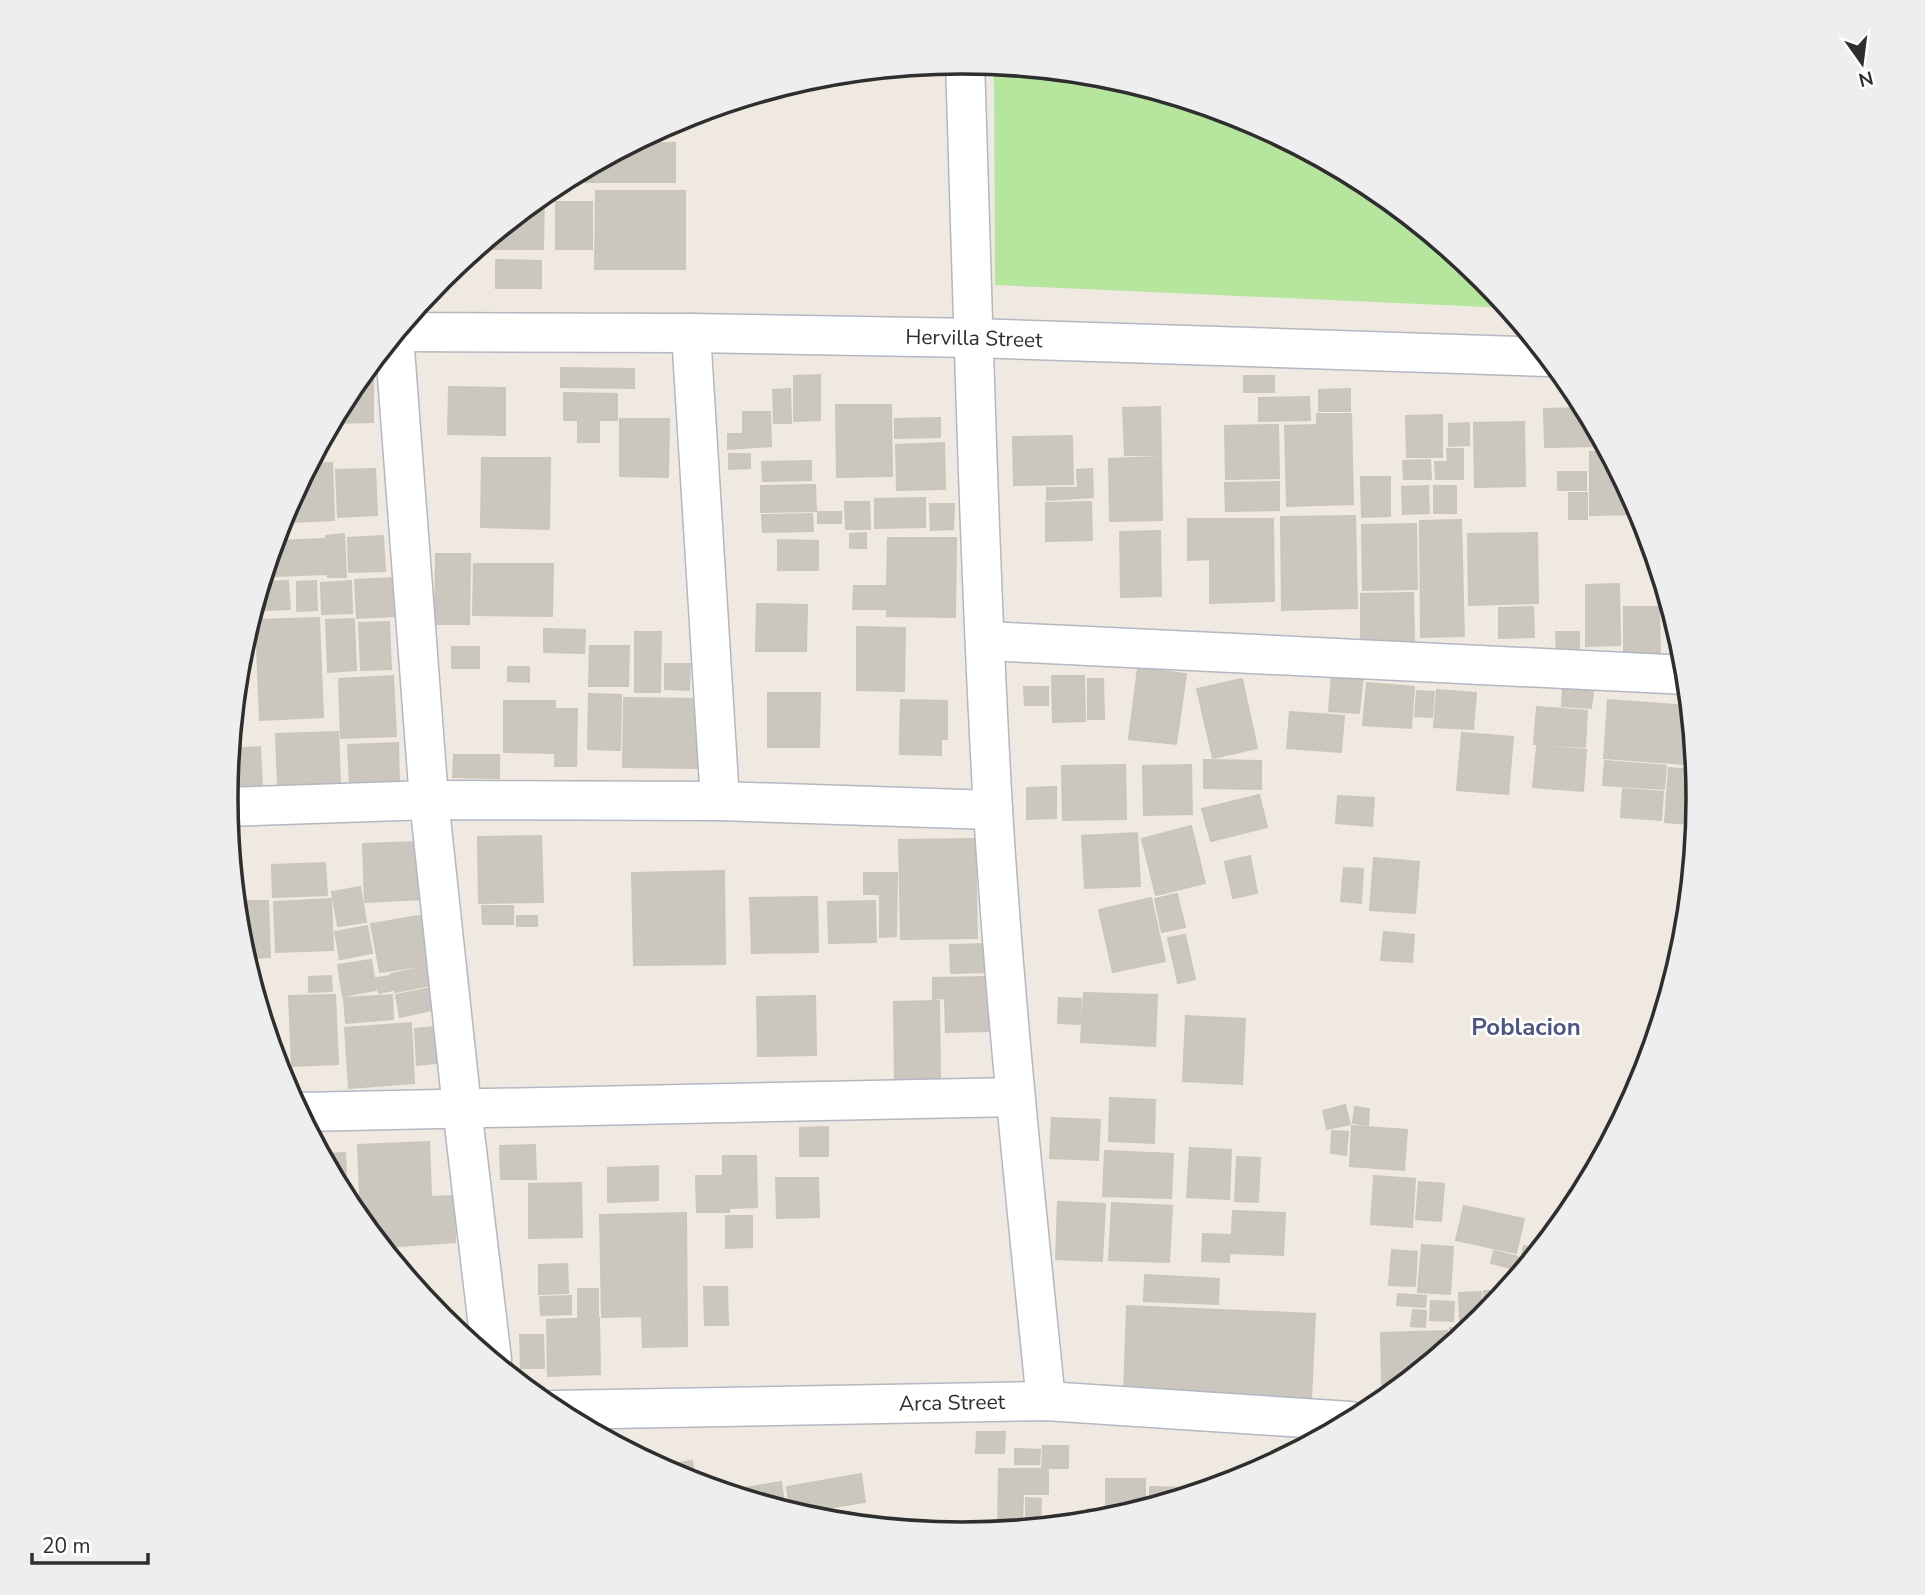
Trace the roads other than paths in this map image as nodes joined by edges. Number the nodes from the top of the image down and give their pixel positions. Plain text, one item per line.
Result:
1 (965, 74) edge
2 (691, 333) junction
3 (407, 334) edge
4 (974, 338) junction
5 (396, 347) edge
6 (1537, 357) edge
7 (986, 641) junction
8 (1676, 674) edge
9 (429, 800) junction
10 (720, 801) junction
11 (238, 807) edge
12 (993, 810) junction
13 (1014, 1097) junction
14 (462, 1108) junction
15 (310, 1112) edge
16 (490, 1346) edge
17 (1046, 1401) junction
18 (575, 1409) edge
19 (1332, 1420) edge

1 - 4 street
2 - 3 street, Hervilla Street
2 - 4 street, Hervilla Street
2 - 10 street
4 - 6 street, Hervilla Street
4 - 7 street
5 - 9 street
7 - 8 street
7 - 12 street
9 - 10 street
9 - 11 street
9 - 14 street
10 - 12 street
12 - 13 street
13 - 14 street
13 - 17 street
14 - 15 street
14 - 16 street
17 - 18 street, Arca Street
17 - 19 street, Arca Street

